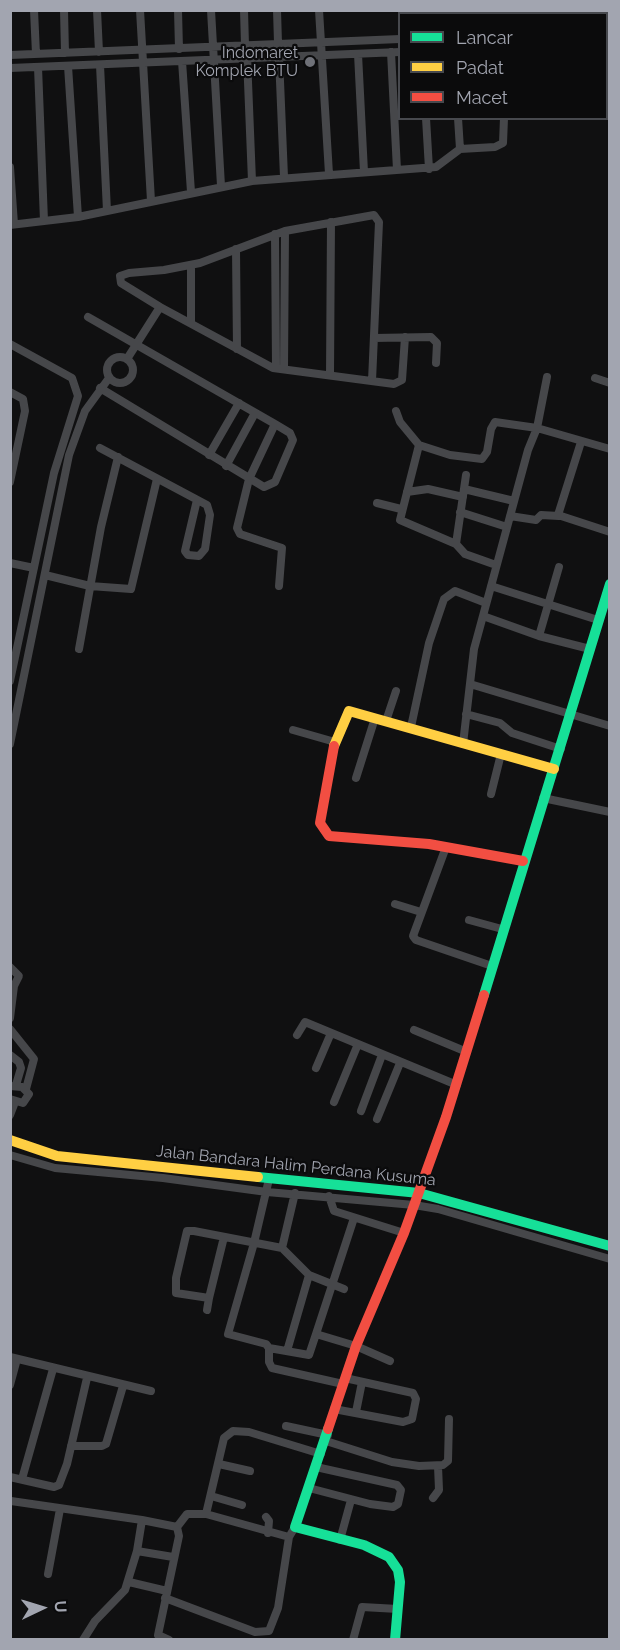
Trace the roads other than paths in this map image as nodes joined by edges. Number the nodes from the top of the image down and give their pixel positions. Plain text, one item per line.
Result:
1 (34, 10) edge
2 (64, 10) edge
3 (97, 10) edge
4 (140, 10) edge
5 (177, 10) edge
6 (211, 10) edge
7 (244, 10) edge
8 (277, 10) edge
9 (318, 10) edge
10 (398, 39) edge
11 (320, 43) junction
12 (278, 44) junction
13 (246, 45) junction
14 (261, 45) junction
15 (213, 47) junction
16 (179, 49) junction
17 (142, 50) junction
18 (99, 52) junction
19 (395, 52) edge
20 (82, 53) junction
21 (36, 54) junction
22 (65, 54) junction
23 (358, 54) junction
24 (10, 55) edge
25 (262, 56) junction
26 (320, 56) junction
27 (247, 57) junction
28 (279, 57) junction
29 (213, 58) junction
30 (182, 61) junction
31 (143, 63) junction
32 (82, 65) junction
33 (100, 65) junction
34 (68, 66) junction
35 (38, 67) junction
36 (10, 68) edge
37 (426, 120) edge
38 (459, 120) edge
39 (504, 120) edge
40 (460, 149) junction
41 (10, 167) edge
42 (429, 169) junction
43 (397, 170) junction
44 (364, 172) junction
45 (329, 174) junction
46 (284, 177) junction
47 (252, 181) junction
48 (221, 186) junction
49 (191, 192) junction
50 (151, 201) junction
51 (107, 211) junction
52 (78, 217) junction
53 (44, 221) junction
54 (331, 222) junction
55 (12, 225) edge
56 (285, 231) junction
57 (275, 234) junction
58 (236, 249) junction
59 (191, 265) junction
60 (279, 298) junction
61 (160, 307) junction
62 (88, 317) dead end
63 (191, 322) junction
64 (405, 337) junction
65 (374, 338) junction
66 (10, 344) edge
67 (138, 344) junction
68 (237, 349) junction
69 (127, 359) junction
70 (436, 363) dead end
71 (280, 369) junction
72 (330, 375) junction
73 (547, 377) dead end
74 (110, 378) junction
75 (595, 378) dead end
76 (372, 381) junction
77 (609, 383) edge
78 (100, 388) junction
79 (10, 392) edge
80 (239, 403) junction
81 (396, 411) dead end
82 (255, 412) junction
83 (275, 424) junction
84 (537, 428) junction
85 (581, 442) junction
86 (419, 446) junction
87 (100, 448) dead end
88 (609, 449) edge
89 (209, 455) junction
90 (118, 457) junction
91 (226, 466) junction
92 (466, 475) dead end
93 (157, 479) junction
94 (249, 479) junction
95 (10, 482) edge
96 (407, 492) junction
97 (463, 493) junction
98 (196, 500) junction
99 (514, 501) junction
100 (377, 503) dead end
101 (401, 509) junction
102 (460, 512) junction
103 (510, 516) junction
104 (559, 516) junction
105 (507, 526) junction
106 (609, 532) edge
107 (456, 544) junction
108 (10, 563) edge
109 (496, 565) junction
110 (560, 567) dead end
111 (34, 568) junction
112 (45, 575) junction
113 (609, 584) edge
114 (90, 586) junction
115 (279, 586) dead end
116 (491, 586) junction
117 (486, 603) junction
118 (548, 603) junction
119 (483, 616) junction
120 (598, 620) junction
121 (539, 636) junction
122 (79, 649) dead end
123 (590, 649) junction
124 (10, 681) edge
125 (470, 684) junction
126 (396, 691) dead end
127 (571, 713) junction
128 (466, 714) junction
129 (375, 718) junction
130 (386, 721) junction
131 (609, 726) edge
132 (411, 728) junction
133 (293, 730) dead end
134 (335, 742) junction
135 (10, 744) edge
136 (463, 744) junction
137 (561, 749) junction
138 (501, 754) junction
139 (554, 769) junction
140 (356, 778) dead end
141 (491, 794) dead end
142 (543, 798) junction
143 (609, 812) edge
144 (446, 847) junction
145 (523, 861) junction
146 (395, 904) dead end
147 (421, 912) junction
148 (470, 920) dead end
149 (502, 929) junction
150 (492, 966) junction
151 (10, 967) edge
152 (12, 986) edge
153 (10, 1018) edge
154 (10, 1029) edge
155 (414, 1030) dead end
156 (331, 1033) junction
157 (297, 1035) dead end
158 (358, 1044) junction
159 (467, 1052) junction
160 (10, 1055) edge
161 (382, 1055) junction
162 (400, 1063) junction
163 (316, 1068) dead end
164 (457, 1085) junction
165 (13, 1086) edge
166 (26, 1089) junction
167 (13, 1101) edge
168 (334, 1102) dead end
169 (362, 1111) dead end
170 (10, 1115) edge
171 (377, 1119) dead end
172 (10, 1140) edge
173 (10, 1155) edge
174 (269, 1179) junction
175 (267, 1192) junction
176 (295, 1193) junction
177 (419, 1193) junction
178 (329, 1196) junction
179 (414, 1205) junction
180 (509, 1216) junction
181 (354, 1218) junction
182 (505, 1228) junction
183 (404, 1233) junction
184 (224, 1237) junction
185 (254, 1242) junction
186 (609, 1246) edge
187 (282, 1248) junction
188 (609, 1259) edge
189 (309, 1275) junction
190 (331, 1285) junction
191 (344, 1290) dead end
192 (209, 1298) junction
193 (207, 1310) dead end
194 (316, 1334) junction
195 (270, 1348) junction
196 (362, 1349) junction
197 (287, 1351) junction
198 (14, 1358) edge
199 (390, 1361) dead end
200 (52, 1369) junction
201 (87, 1377) junction
202 (352, 1381) junction
203 (10, 1385) edge
204 (123, 1386) junction
205 (150, 1391) dead end
206 (340, 1409) junction
207 (356, 1412) junction
208 (449, 1419) dead end
209 (286, 1426) dead end
210 (327, 1438) junction
211 (71, 1446) junction
212 (321, 1454) junction
213 (219, 1464) junction
214 (438, 1466) junction
215 (316, 1467) junction
216 (250, 1471) dead end
217 (10, 1477) edge
218 (22, 1479) junction
219 (309, 1488) junction
220 (211, 1496) junction
221 (433, 1498) dead end
222 (351, 1500) junction
223 (11, 1501) edge
224 (242, 1505) dead end
225 (60, 1509) junction
226 (206, 1514) junction
227 (266, 1517) dead end
228 (142, 1520) junction
229 (177, 1527) junction
230 (292, 1532) junction
231 (268, 1533) junction
232 (340, 1540) junction
233 (137, 1551) junction
234 (173, 1557) junction
235 (48, 1574) dead end
236 (129, 1582) junction
237 (166, 1594) junction
238 (398, 1609) junction
239 (157, 1637) edge
240 (82, 1640) edge
241 (169, 1640) edge
242 (353, 1640) edge
243 (395, 1640) edge

1 - 21 street
2 - 22 street
3 - 18 street
4 - 17 street
5 - 16 street
6 - 15 street
7 - 13 street
8 - 12 street
9 - 11 street
10 - 11 street
11 - 12 street
11 - 26 street
12 - 14 street
13 - 14 street
13 - 15 street
14 - 25 street
15 - 16 street
15 - 29 street
16 - 17 street
17 - 18 street
17 - 31 street
18 - 20 street
19 - 23 street
19 - 43 street
20 - 22 street
20 - 32 street
21 - 22 street
21 - 24 street
23 - 26 street
23 - 44 street
25 - 27 street
25 - 28 street
26 - 28 street
26 - 45 street
27 - 29 street
27 - 47 street
28 - 46 street
29 - 30 street
29 - 48 street
30 - 31 street
30 - 49 street
31 - 33 street
31 - 50 street
32 - 33 street
32 - 34 street
33 - 51 street
34 - 35 street
34 - 52 street
35 - 36 street
35 - 53 street
37 - 42 street
38 - 40 street
39 - 40 street
40 - 42 street
41 - 55 street
42 - 43 street
43 - 44 street
44 - 45 street
45 - 46 street
46 - 47 street
47 - 48 street
48 - 49 street
49 - 50 street
50 - 51 street
51 - 52 street
52 - 53 street
53 - 55 street
54 - 56 street
54 - 65 street
54 - 72 street
56 - 57 street
56 - 60 street
57 - 58 street
57 - 60 street
58 - 59 street
58 - 68 street
59 - 61 street
59 - 63 street
60 - 71 street
61 - 63 street
61 - 67 street
62 - 67 street
63 - 68 street
64 - 65 street
64 - 70 street
64 - 76 street
65 - 76 street
66 - 111 street
67 - 69 street
67 - 80 street
68 - 71 street
69 - 74 street
69 - 74 street
71 - 72 street
72 - 76 street
73 - 84 street
74 - 78 street
75 - 77 street
78 - 89 street
78 - 112 street
79 - 95 street
80 - 82 street
80 - 89 street
81 - 86 street
82 - 83 street
82 - 91 street
83 - 94 street
83 - 94 street
84 - 85 street
84 - 86 street
84 - 99 street
85 - 88 street
85 - 104 street
86 - 96 street
87 - 90 street
89 - 91 street
90 - 93 street
90 - 114 street
91 - 94 street
92 - 97 street
93 - 98 street
93 - 114 street
94 - 115 street
96 - 97 street
96 - 101 street
97 - 99 street
97 - 102 street
98 - 98 street
99 - 103 street
100 - 101 street
101 - 107 street
102 - 105 street
102 - 107 street
103 - 104 street
103 - 105 street
104 - 106 street
105 - 109 street
107 - 109 street
108 - 111 street
109 - 116 street
110 - 118 street
111 - 124 street
112 - 114 street
112 - 135 street
113 - 120 street
114 - 122 street
116 - 117 street
116 - 118 street
117 - 119 street
117 - 132 street
118 - 120 street
118 - 121 street
119 - 121 street
119 - 125 street
120 - 123 street
121 - 123 street
123 - 127 street
125 - 127 street
125 - 128 street
126 - 130 street
127 - 131 street
127 - 137 street
128 - 136 street
128 - 137 street
129 - 130 street
129 - 134 street
129 - 140 street
130 - 132 street
132 - 136 street
133 - 134 street
134 - 144 street
136 - 138 street
137 - 139 street
138 - 139 street
138 - 141 street
139 - 142 street
142 - 143 street
142 - 145 street
144 - 145 street
144 - 147 street
145 - 149 street
146 - 147 street
147 - 150 street
148 - 149 street
149 - 150 street
150 - 159 street
151 - 152 street
152 - 153 street
154 - 166 street
155 - 159 street
156 - 157 street
156 - 158 street
156 - 163 street
158 - 161 street
158 - 168 street
159 - 164 street
160 - 165 street
161 - 162 street
161 - 169 street
162 - 164 street
162 - 171 street
164 - 177 street
165 - 166 street
166 - 167 street
167 - 170 street
172 - 174 street, Jalan Bandara Halim Perdana Kusuma
173 - 175 street, Jalan Bandara Halim Perdana Kusuma
174 - 175 street
174 - 177 street, Jalan Bandara Halim Perdana Kusuma
175 - 176 street, Jalan Bandara Halim Perdana Kusuma
175 - 185 street
176 - 178 street, Jalan Bandara Halim Perdana Kusuma
176 - 187 street
177 - 179 street
177 - 180 street, Jalan Bandara Halim Perdana Kusuma
178 - 179 street, Jalan Bandara Halim Perdana Kusuma
178 - 181 street
179 - 182 street, Jalan Bandara Halim Perdana Kusuma
179 - 183 street
180 - 182 street
180 - 186 street, Jalan Bandara Halim Perdana Kusuma
181 - 183 street
181 - 190 street
182 - 188 street, Jalan Bandara Halim Perdana Kusuma
183 - 196 street
184 - 185 street
184 - 192 street
184 - 192 street
185 - 187 street
185 - 195 street
187 - 189 street
189 - 190 street
189 - 197 street
190 - 191 street
190 - 194 street
192 - 193 street
194 - 196 street
194 - 197 street
195 - 197 street
195 - 202 street
196 - 199 street
196 - 202 street
198 - 200 street
198 - 203 street
200 - 201 street
200 - 218 street
201 - 204 street
201 - 211 street
202 - 206 street
202 - 207 street
202 - 207 street
204 - 205 street
204 - 211 street
206 - 207 street
206 - 210 street
208 - 214 street
209 - 210 street
210 - 212 street
210 - 214 street
211 - 218 street
212 - 213 street
212 - 215 street
213 - 216 street
213 - 220 street
214 - 221 street
215 - 219 street
215 - 222 street
217 - 218 street
219 - 222 street
219 - 230 street
220 - 224 street
220 - 226 street
222 - 232 street
223 - 225 street
225 - 228 street
225 - 235 street
226 - 229 street
226 - 231 street
227 - 231 street
228 - 229 street
228 - 233 street
229 - 234 street
230 - 231 street
230 - 232 street
230 - 237 street
232 - 238 street
233 - 234 street
233 - 236 street
234 - 237 street
236 - 237 street
236 - 240 street
237 - 239 street
238 - 242 street
238 - 243 street
239 - 241 street

